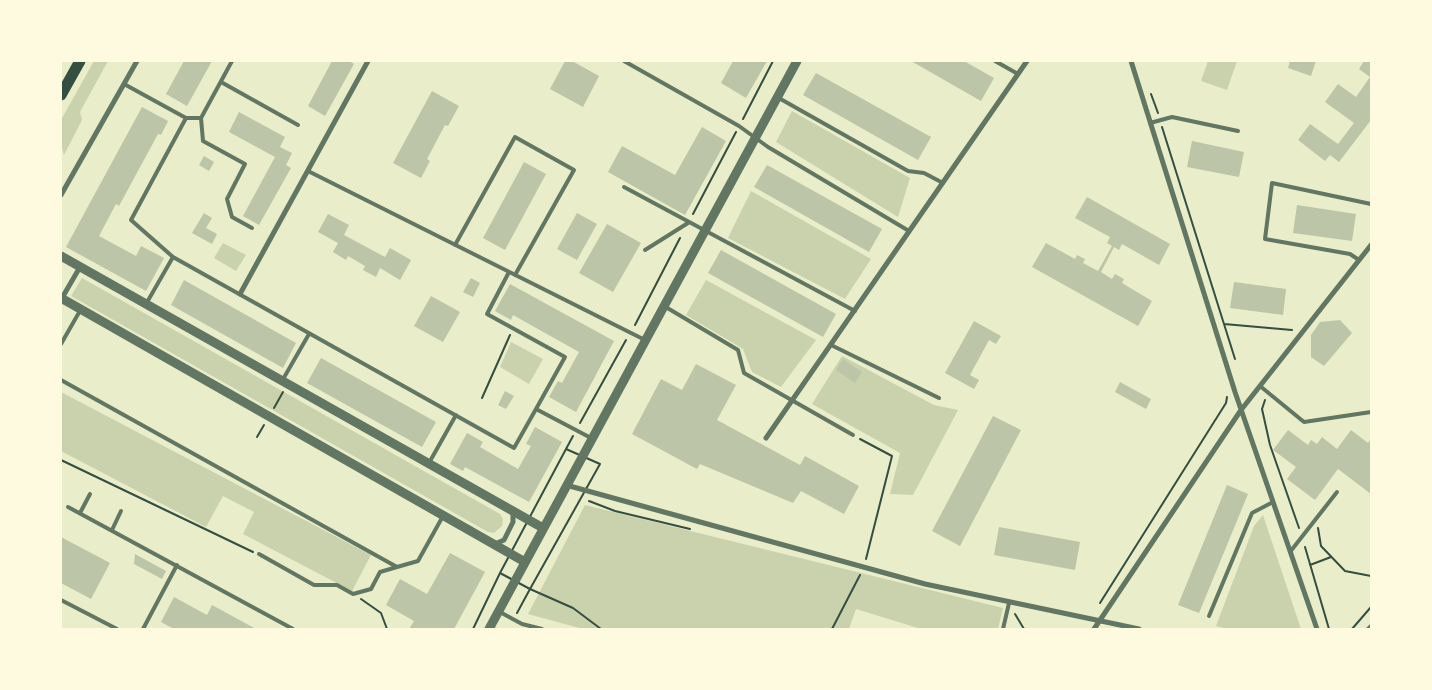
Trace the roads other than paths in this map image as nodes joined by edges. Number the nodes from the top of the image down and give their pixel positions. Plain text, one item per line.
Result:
1 (80, 61) edge
2 (137, 61) edge
3 (232, 61) edge
4 (368, 61) edge
5 (624, 61) edge
6 (797, 61) edge
7 (995, 61) edge
8 (1027, 61) edge
9 (1131, 61) edge
10 (1018, 74) junction
11 (221, 82) junction
12 (124, 84) junction
13 (61, 95) edge
14 (777, 97) junction
15 (186, 118) junction
16 (201, 118) junction
17 (1150, 123) junction
18 (298, 125) dead end
19 (1238, 131) dead end
20 (755, 136) junction
21 (308, 171) junction
22 (943, 183) junction
23 (624, 187) dead end
24 (61, 195) edge
25 (1371, 204) edge
26 (688, 223) junction
27 (252, 228) dead end
28 (704, 231) junction
29 (909, 231) junction
30 (455, 245) junction
31 (1371, 245) edge
32 (645, 250) dead end
33 (61, 256) edge
34 (173, 257) junction
35 (1359, 260) junction
36 (80, 267) junction
37 (510, 272) junction
38 (515, 275) junction
39 (240, 294) junction
40 (62, 298) edge
41 (146, 304) junction
42 (664, 306) junction
43 (81, 309) junction
44 (855, 311) junction
45 (309, 334) junction
46 (644, 340) junction
47 (61, 344) edge
48 (831, 345) junction
49 (61, 380) edge
50 (282, 381) junction
51 (1260, 386) junction
52 (939, 398) dead end
53 (791, 402) junction
54 (536, 409) junction
55 (1241, 410) junction
56 (1371, 412) edge
57 (456, 415) junction
58 (853, 435) road end
59 (591, 438) junction
60 (766, 438) dead end
61 (430, 463) junction
62 (566, 485) junction
63 (1337, 492) dead end
64 (90, 494) dead end
65 (1273, 502) junction
66 (68, 507) dead end
67 (121, 511) dead end
68 (513, 511) junction
69 (80, 513) junction
70 (443, 515) junction
71 (543, 528) junction
72 (112, 530) junction
73 (494, 544) junction
74 (1290, 552) junction
75 (259, 554) road end
76 (525, 562) junction
77 (177, 565) junction
78 (397, 567) junction
79 (61, 600) edge
80 (1009, 604) junction
81 (498, 611) junction
82 (1209, 616) dead end
83 (1099, 621) junction
84 (1371, 626) edge
85 (117, 629) edge
86 (142, 629) edge
87 (294, 629) edge
88 (489, 629) edge
89 (542, 629) edge
90 (1003, 629) edge
91 (1094, 629) edge
92 (1138, 629) edge
93 (1317, 629) edge
94 (1368, 629) edge

1 - 13 main road
2 - 12 street
3 - 11 lane
4 - 21 street
5 - 20 lane
6 - 14 street
7 - 10 lane
8 - 10 street
9 - 17 street
10 - 22 street
11 - 16 lane
11 - 18 lane
12 - 15 lane
12 - 24 street
14 - 20 street
14 - 22 lane
15 - 16 lane
15 - 34 lane
16 - 27 lane
17 - 19 lane
17 - 55 street
20 - 28 street
20 - 29 lane
21 - 30 lane
21 - 39 street
22 - 29 street
23 - 26 lane
25 - 35 lane
26 - 28 lane
26 - 32 lane
28 - 42 street
28 - 44 lane
29 - 44 street
30 - 37 lane
30 - 38 lane
31 - 35 street
33 - 36 street
34 - 39 lane
34 - 41 lane
35 - 51 street
36 - 40 street
36 - 41 street
37 - 38 lane
37 - 54 lane
38 - 46 lane
39 - 45 lane
40 - 43 street
41 - 50 street
42 - 46 street
42 - 53 lane
43 - 47 lane
43 - 70 street
44 - 48 street
45 - 50 lane
45 - 57 lane
46 - 59 street
48 - 52 lane
48 - 53 street
49 - 78 lane
50 - 61 street
51 - 55 street
51 - 56 lane
53 - 58 lane
53 - 60 street
54 - 57 lane
54 - 59 lane
55 - 65 street
55 - 83 street
57 - 61 lane
59 - 62 street
61 - 68 street
62 - 71 street
62 - 80 street
63 - 74 lane
64 - 69 lane
65 - 74 street
65 - 82 lane
66 - 69 lane
67 - 72 lane
68 - 71 street
68 - 73 street
69 - 72 lane
70 - 73 street
70 - 78 lane
71 - 76 street
72 - 77 lane
73 - 76 street
74 - 93 street
75 - 78 lane
76 - 81 street
77 - 86 lane
77 - 87 lane
79 - 85 lane
80 - 83 street
80 - 90 lane
81 - 88 street
81 - 89 lane
83 - 91 street
83 - 92 street
84 - 94 lane

